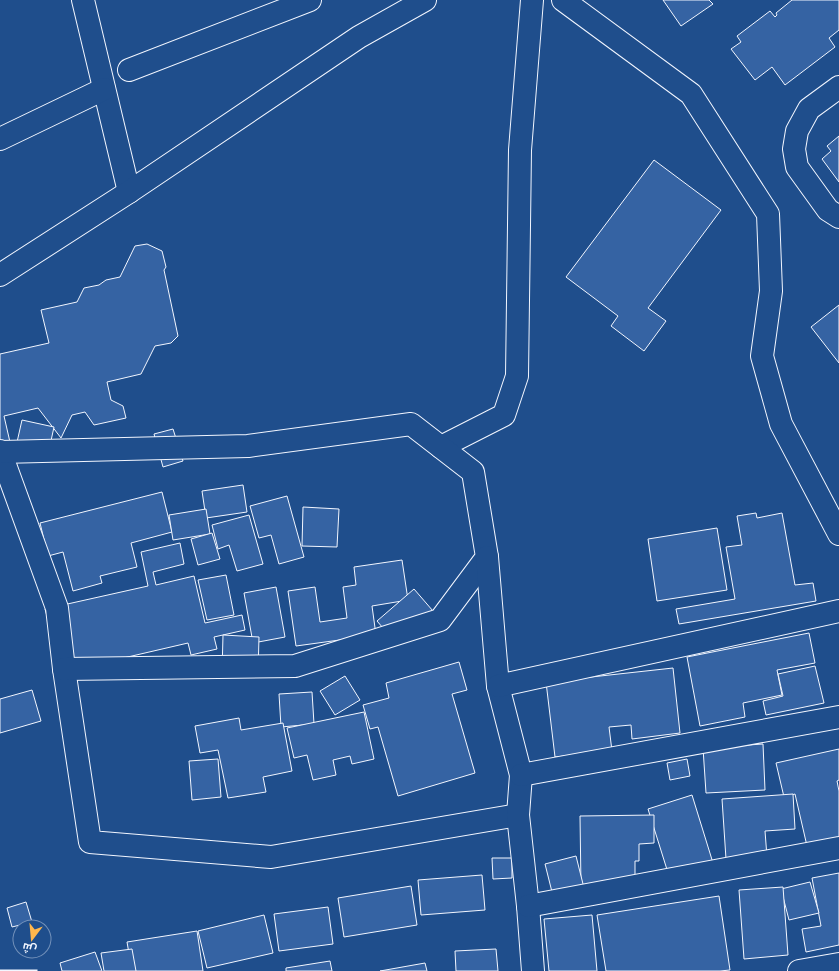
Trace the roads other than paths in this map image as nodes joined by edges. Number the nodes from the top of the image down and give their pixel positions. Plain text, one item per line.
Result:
1 (83, 0) edge
2 (310, 0) edge
3 (425, 0) edge
4 (532, 0) edge
5 (563, 0) edge
6 (129, 70) dead end
7 (839, 87) edge
8 (104, 89) junction
9 (0, 139) edge
10 (129, 192) junction
11 (839, 217) edge
12 (0, 275) edge
13 (441, 447) junction
14 (0, 451) edge
15 (839, 534) edge
16 (487, 557) junction
17 (839, 612) edge
18 (64, 669) junction
19 (498, 686) junction
20 (839, 717) edge
21 (521, 775) junction
22 (518, 815) junction
23 (839, 848) edge
24 (528, 906) junction
25 (839, 964) edge
26 (533, 971) edge
27 (799, 971) edge

1 - 8 street
2 - 6 street
3 - 10 street
4 - 13 street
5 - 15 street
7 - 11 street
8 - 9 street
8 - 10 street
10 - 12 street
13 - 14 street
13 - 16 street
14 - 18 street
16 - 18 street
16 - 19 street
17 - 19 street
18 - 22 street
19 - 21 street
20 - 21 street
21 - 22 street
22 - 24 street
23 - 24 street
24 - 26 street
25 - 27 street

